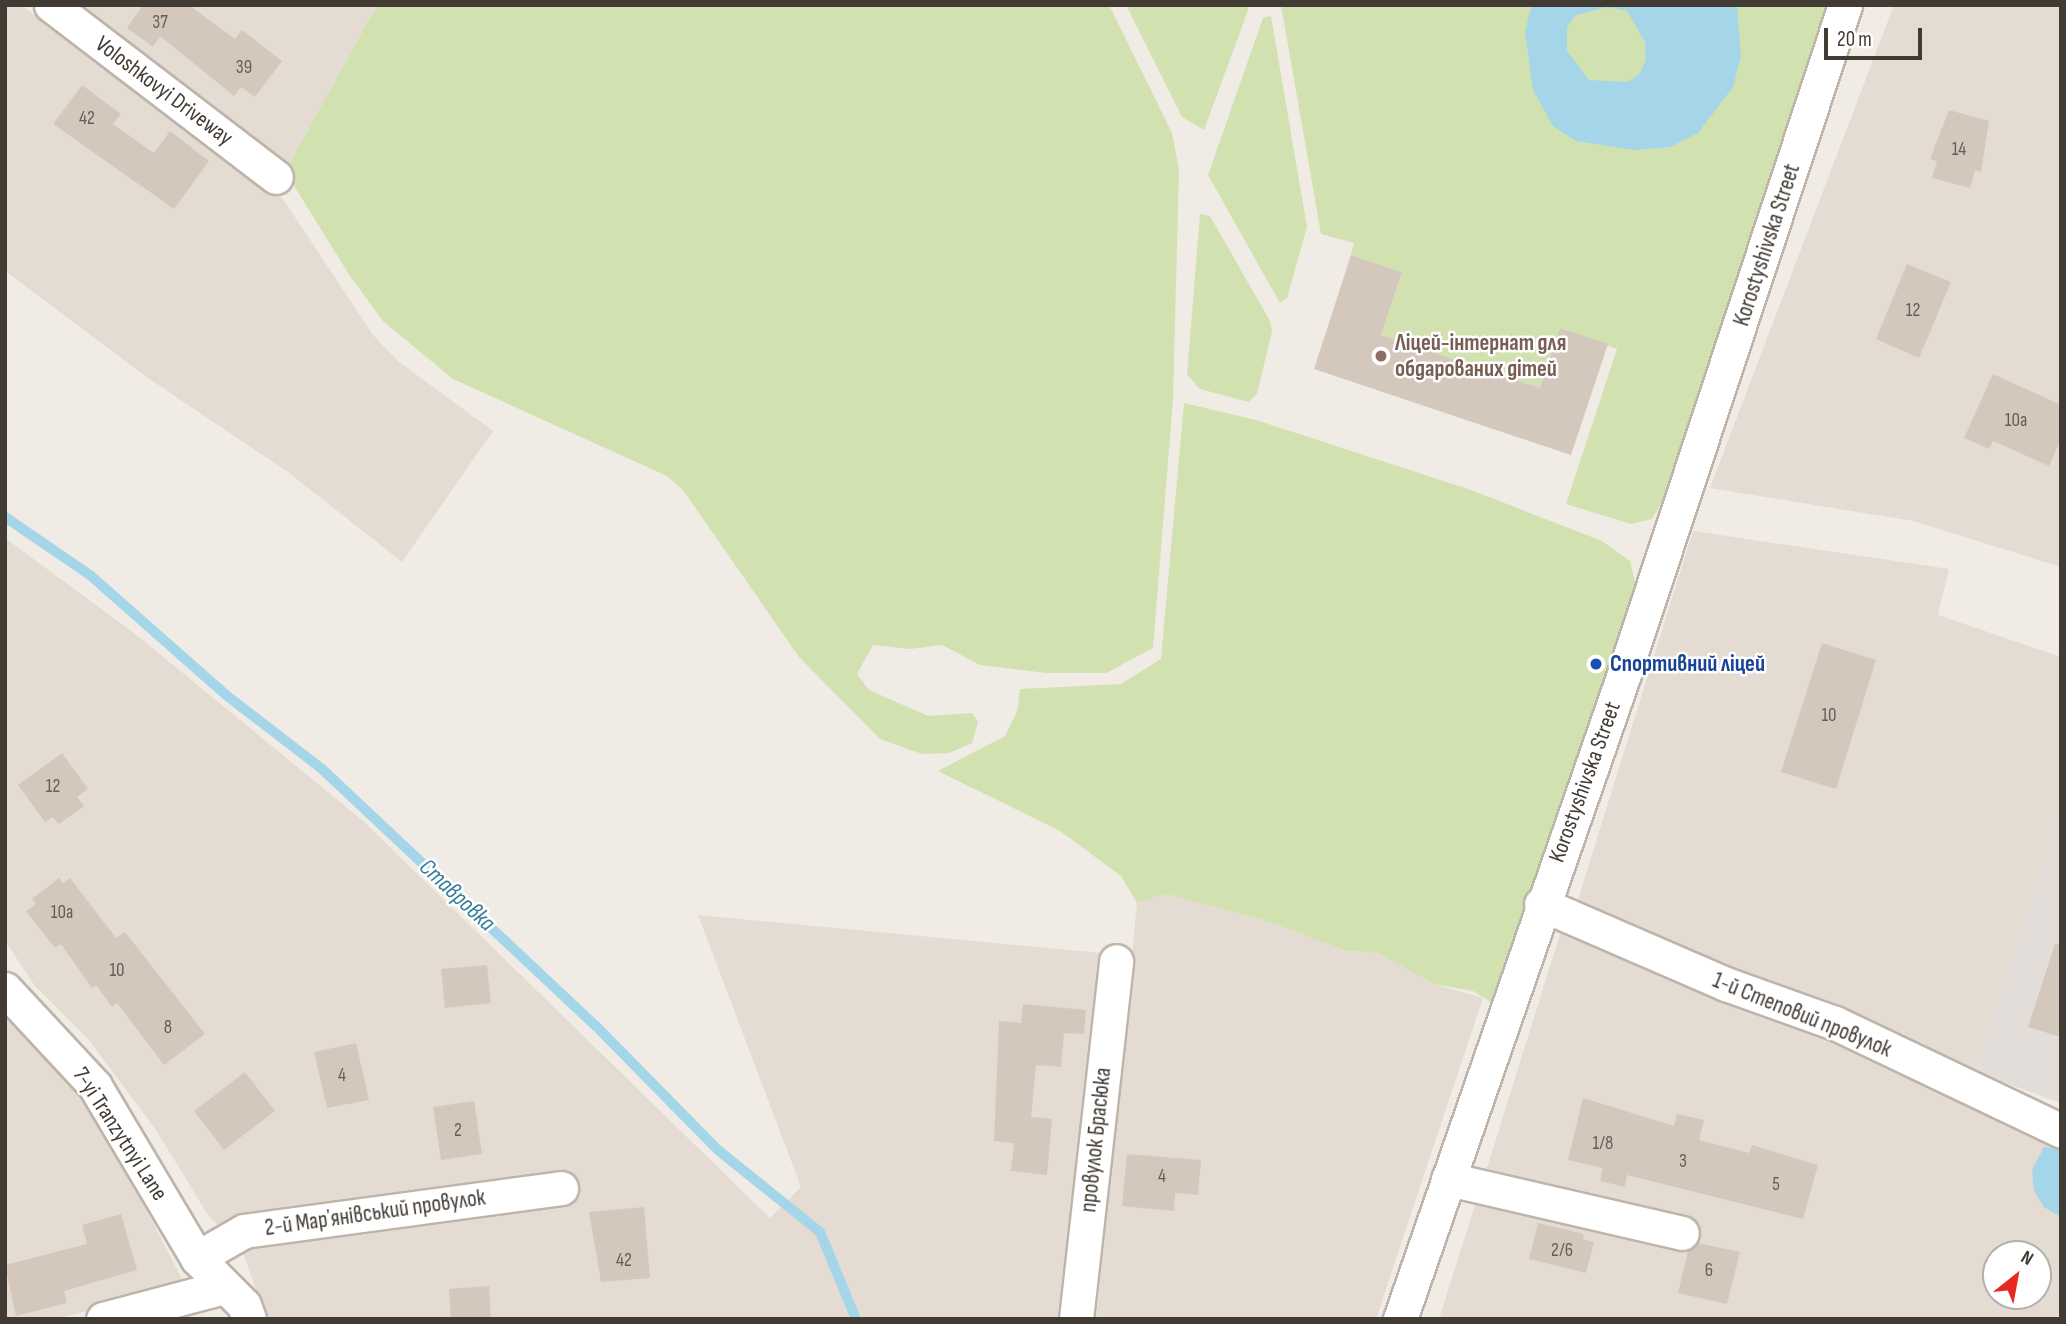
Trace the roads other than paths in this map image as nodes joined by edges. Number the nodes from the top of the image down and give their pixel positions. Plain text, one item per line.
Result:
1 (51, 5) edge
2 (1845, 5) edge
3 (276, 177) dead end
4 (1541, 904) junction
5 (1116, 961) dead end
6 (5, 989) edge
7 (2061, 1131) edge
8 (1448, 1178) junction
9 (561, 1188) dead end
10 (1682, 1233) dead end
11 (197, 1258) junction
12 (224, 1287) junction
13 (103, 1319) edge
14 (249, 1319) edge
15 (1076, 1319) edge
16 (1400, 1319) edge

1 - 3 street, Voloshkovyi Driveway
2 - 4 street, Korostyshivska Street
4 - 7 street, 1-й Степовий провулок
4 - 8 street, Korostyshivska Street
5 - 15 street, провулок Брасюка
6 - 11 street, 7-yi Tranzytnyi Lane
8 - 10 street
8 - 16 street, Korostyshivska Street
9 - 11 street, 2-й Марʼянівський провулок
11 - 12 street, 7-yi Tranzytnyi Lane
12 - 13 street
12 - 14 street, 7-yi Tranzytnyi Lane

